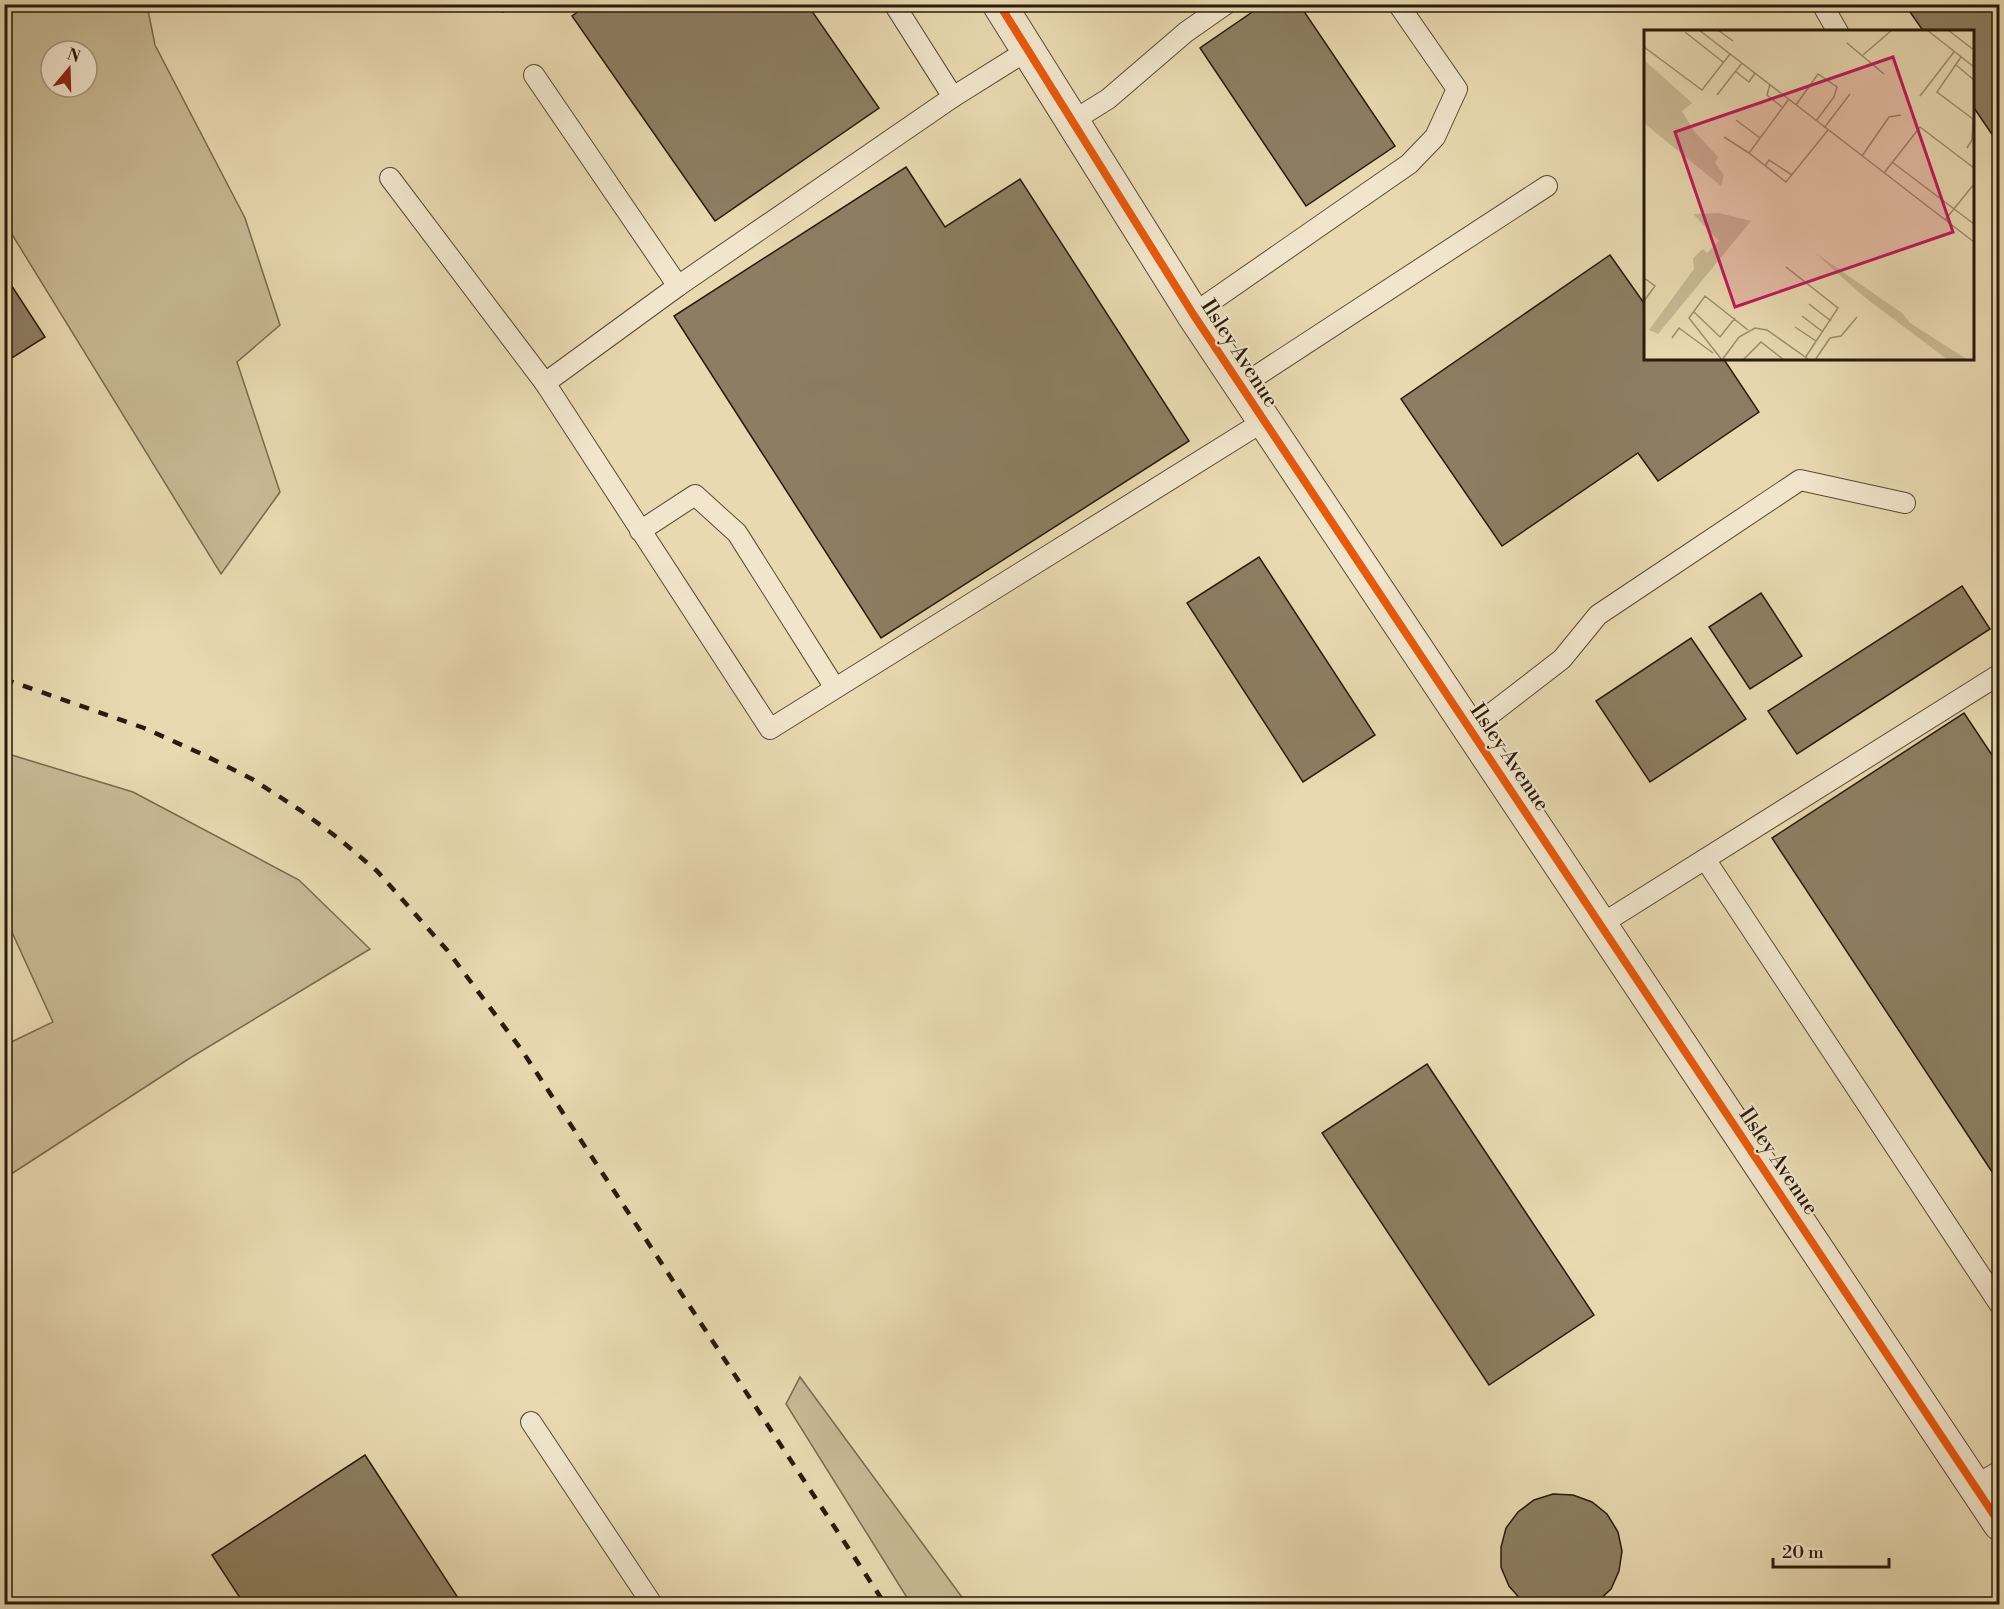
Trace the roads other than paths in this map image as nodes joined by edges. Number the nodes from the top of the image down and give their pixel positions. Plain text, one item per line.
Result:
1 (894, 4) edge
2 (999, 4) edge
3 (1226, 4) edge
4 (1398, 4) edge
5 (1822, 4) edge
6 (1837, 30) edge
7 (1028, 50) junction
8 (534, 75) dead end
9 (953, 97) junction
10 (1071, 122) junction
11 (390, 178) dead end
12 (1547, 186) dead end
13 (678, 286) junction
14 (1193, 314) junction
15 (545, 383) junction
16 (1241, 386) junction
17 (1264, 421) junction
18 (1905, 503) dead end
19 (640, 531) junction
20 (2000, 674) edge
21 (835, 688) junction
22 (1470, 730) junction
23 (1705, 859) junction
24 (1600, 925) junction
25 (2000, 1305) edge
26 (531, 1422) dead end
27 (1987, 1478) edge
28 (2000, 1524) edge
29 (652, 1605) edge

1 - 9 lane
2 - 7 street, Ilsley Avenue
3 - 10 lane
4 - 14 lane
5 - 6 lane
7 - 9 lane
7 - 10 street, Ilsley Avenue
8 - 13 lane
9 - 13 lane
10 - 14 street, Ilsley Avenue
11 - 15 lane
12 - 16 lane
13 - 15 lane
14 - 16 street, Ilsley Avenue
15 - 19 lane
16 - 17 street, Ilsley Avenue
17 - 21 lane
17 - 22 street, Ilsley Avenue
18 - 22 lane
19 - 21 lane
19 - 21 lane
20 - 23 lane
22 - 24 street, Ilsley Avenue
23 - 24 lane
23 - 25 lane
24 - 27 street, Ilsley Avenue
26 - 29 lane
27 - 28 street, Ilsley Avenue

